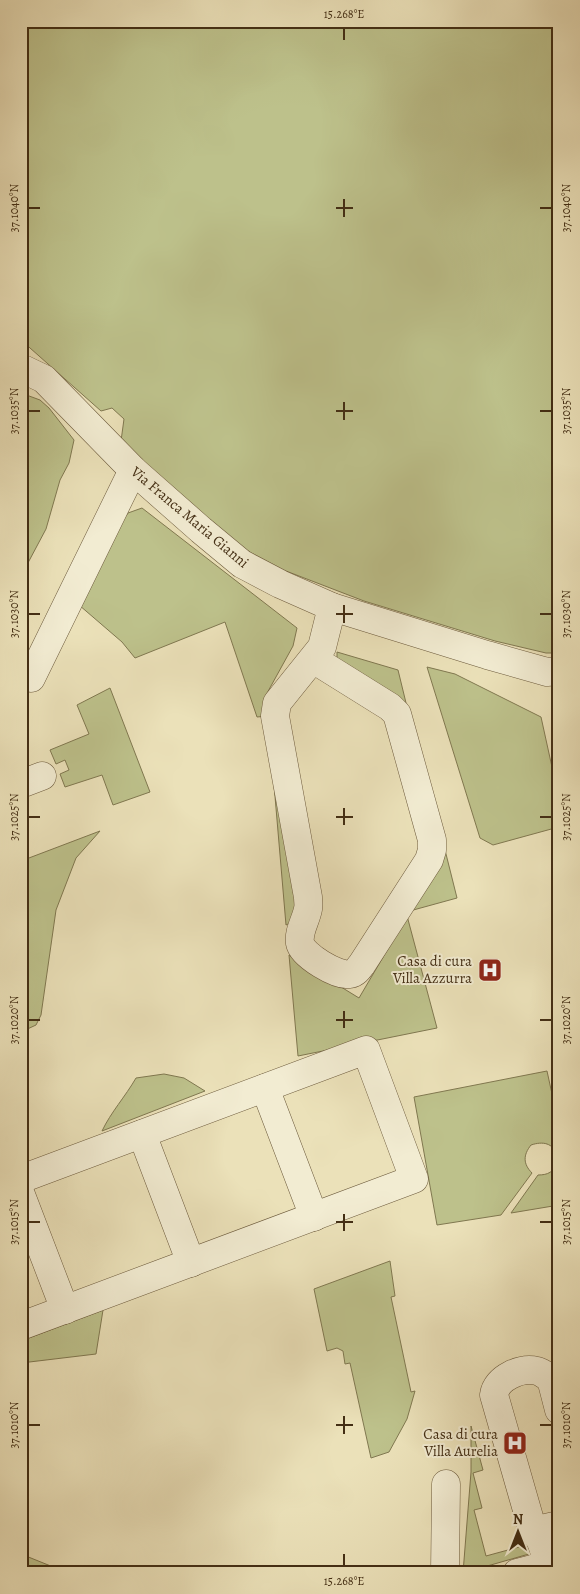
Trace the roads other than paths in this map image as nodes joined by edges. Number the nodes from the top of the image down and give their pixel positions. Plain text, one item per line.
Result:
1 (21, 368) edge
2 (133, 470) junction
3 (332, 606) junction
4 (313, 659) junction
5 (559, 671) edge
6 (31, 678) dead end
7 (265, 1088) junction
8 (142, 1134) junction
9 (21, 1179) edge
10 (21, 1195) edge
11 (314, 1217) junction
12 (191, 1263) junction
13 (65, 1310) junction
14 (21, 1326) edge
15 (559, 1410) edge
16 (446, 1484) dead end
17 (546, 1528) edge
18 (554, 1563) edge
19 (445, 1573) edge
20 (518, 1573) edge

1 - 2 street, Via Franca Maria Gianni
2 - 3 street, Via Franca Maria Gianni
2 - 6 street
3 - 4 street
3 - 5 street, Via Franca Maria Gianni
4 - 4 street
7 - 8 street
7 - 11 street
7 - 11 street
8 - 9 street
8 - 12 street
10 - 13 street
11 - 12 street
12 - 13 street
13 - 14 street
15 - 17 street
16 - 19 street
17 - 18 street
18 - 20 street

